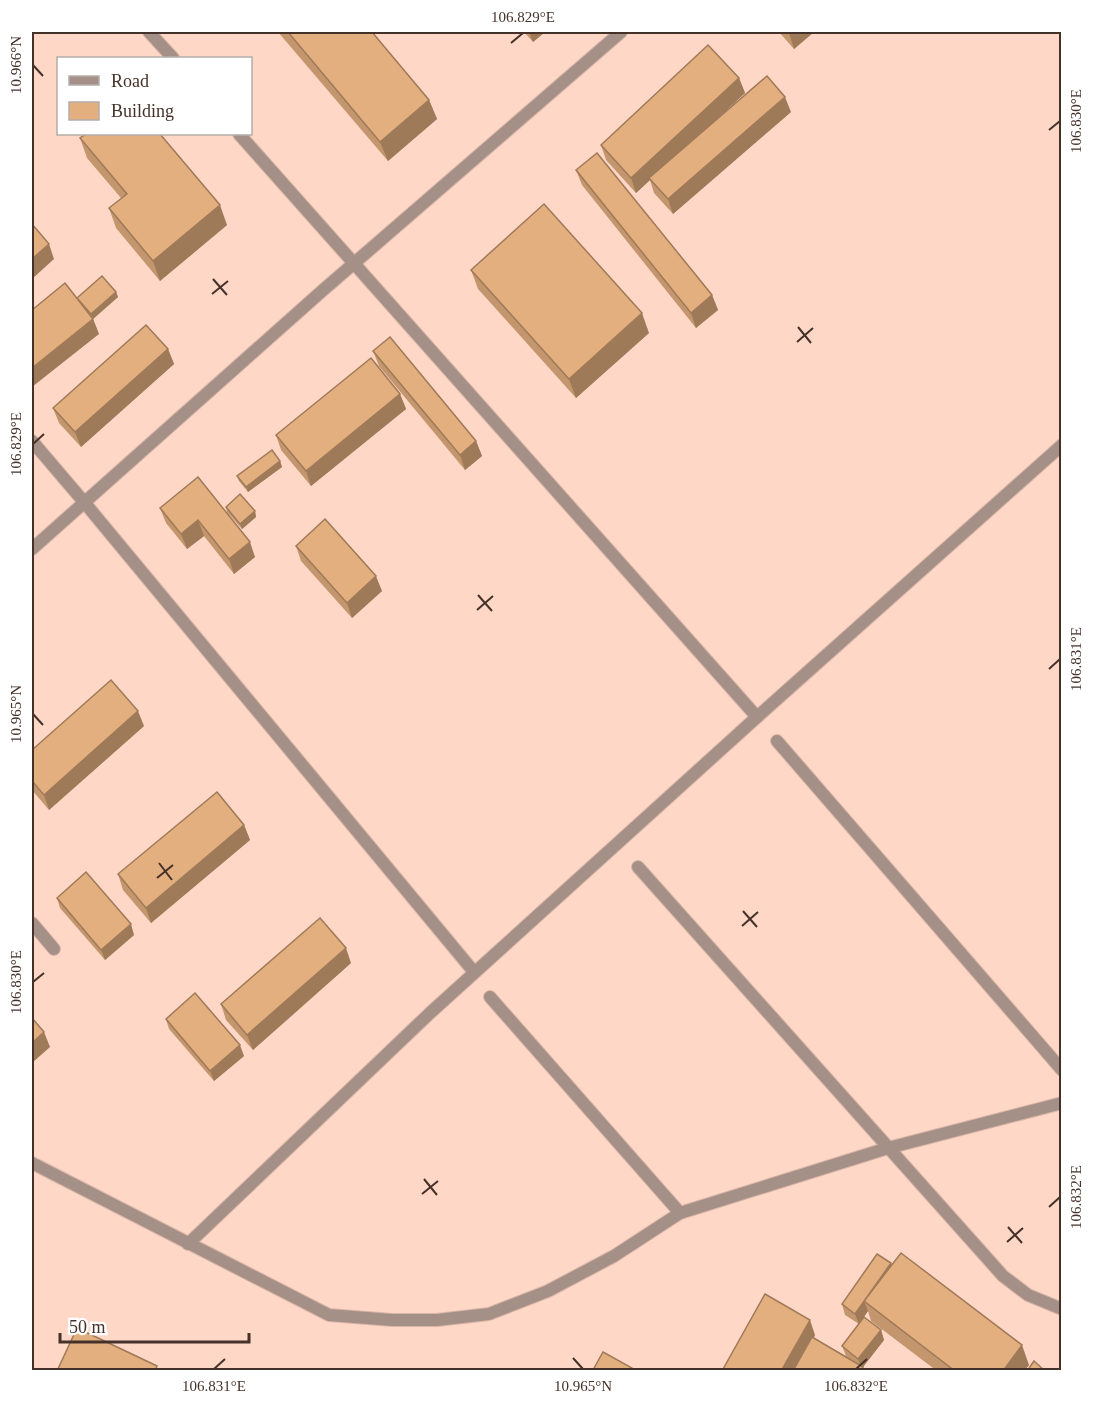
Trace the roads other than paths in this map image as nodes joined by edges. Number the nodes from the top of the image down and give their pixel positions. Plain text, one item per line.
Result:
1 (149, 32) edge
2 (621, 32) edge
3 (172, 57) edge
4 (240, 135) edge
5 (354, 264) junction
6 (32, 441) edge
7 (1062, 445) edge
8 (84, 502) junction
9 (32, 549) edge
10 (757, 717) junction
11 (777, 741) dead end
12 (638, 867) dead end
13 (32, 923) edge
14 (54, 949) dead end
15 (474, 972) junction
16 (490, 997) dead end
17 (1062, 1070) edge
18 (1062, 1103) edge
19 (888, 1148) junction
20 (32, 1163) edge
21 (680, 1213) junction
22 (188, 1244) junction
23 (1062, 1309) edge

1 - 3 street
2 - 5 street
4 - 5 street
5 - 8 street
5 - 10 street
6 - 8 street
7 - 10 street
8 - 9 street
8 - 15 street
10 - 15 street
11 - 17 street
12 - 19 street
13 - 14 street
15 - 22 street
16 - 21 street
18 - 19 street
19 - 21 street
19 - 23 street
20 - 22 street
21 - 22 street

